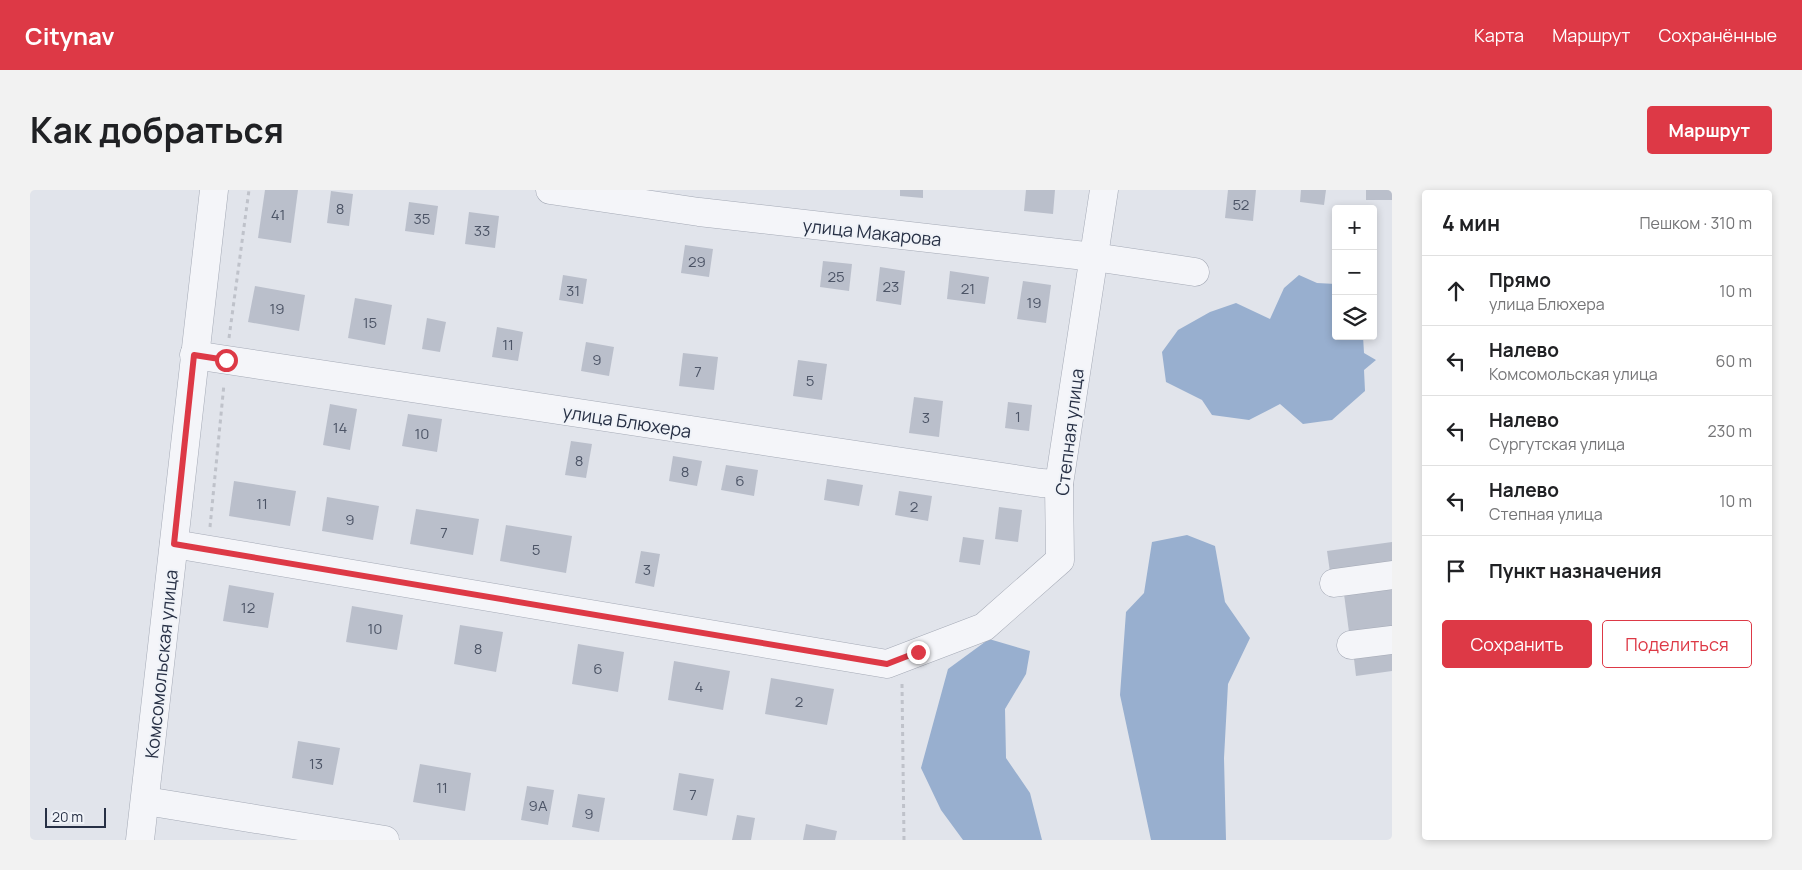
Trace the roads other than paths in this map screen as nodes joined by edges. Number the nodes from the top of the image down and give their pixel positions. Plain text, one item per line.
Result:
1 (214, 190) edge
2 (550, 190) edge
3 (1104, 190) edge
4 (1094, 257) junction
5 (1195, 272) dead end
6 (194, 355) junction
7 (1059, 484) junction
8 (174, 544) junction
9 (1392, 575) edge
10 (1334, 583) dead end
11 (1392, 640) edge
12 (1351, 645) dead end
13 (146, 801) junction
14 (140, 840) edge
15 (385, 840) edge

1 - 6 street, Комсомольская улица
2 - 4 street, улица Макарова
3 - 4 street, Степная улица
4 - 5 street, улица Макарова
4 - 7 street, Степная улица
6 - 7 street, улица Блюхера
6 - 8 street, Комсомольская улица
7 - 8 street, Степная улица
8 - 13 street, Комсомольская улица
9 - 10 street
11 - 12 street
13 - 14 street, Комсомольская улица
13 - 15 street

